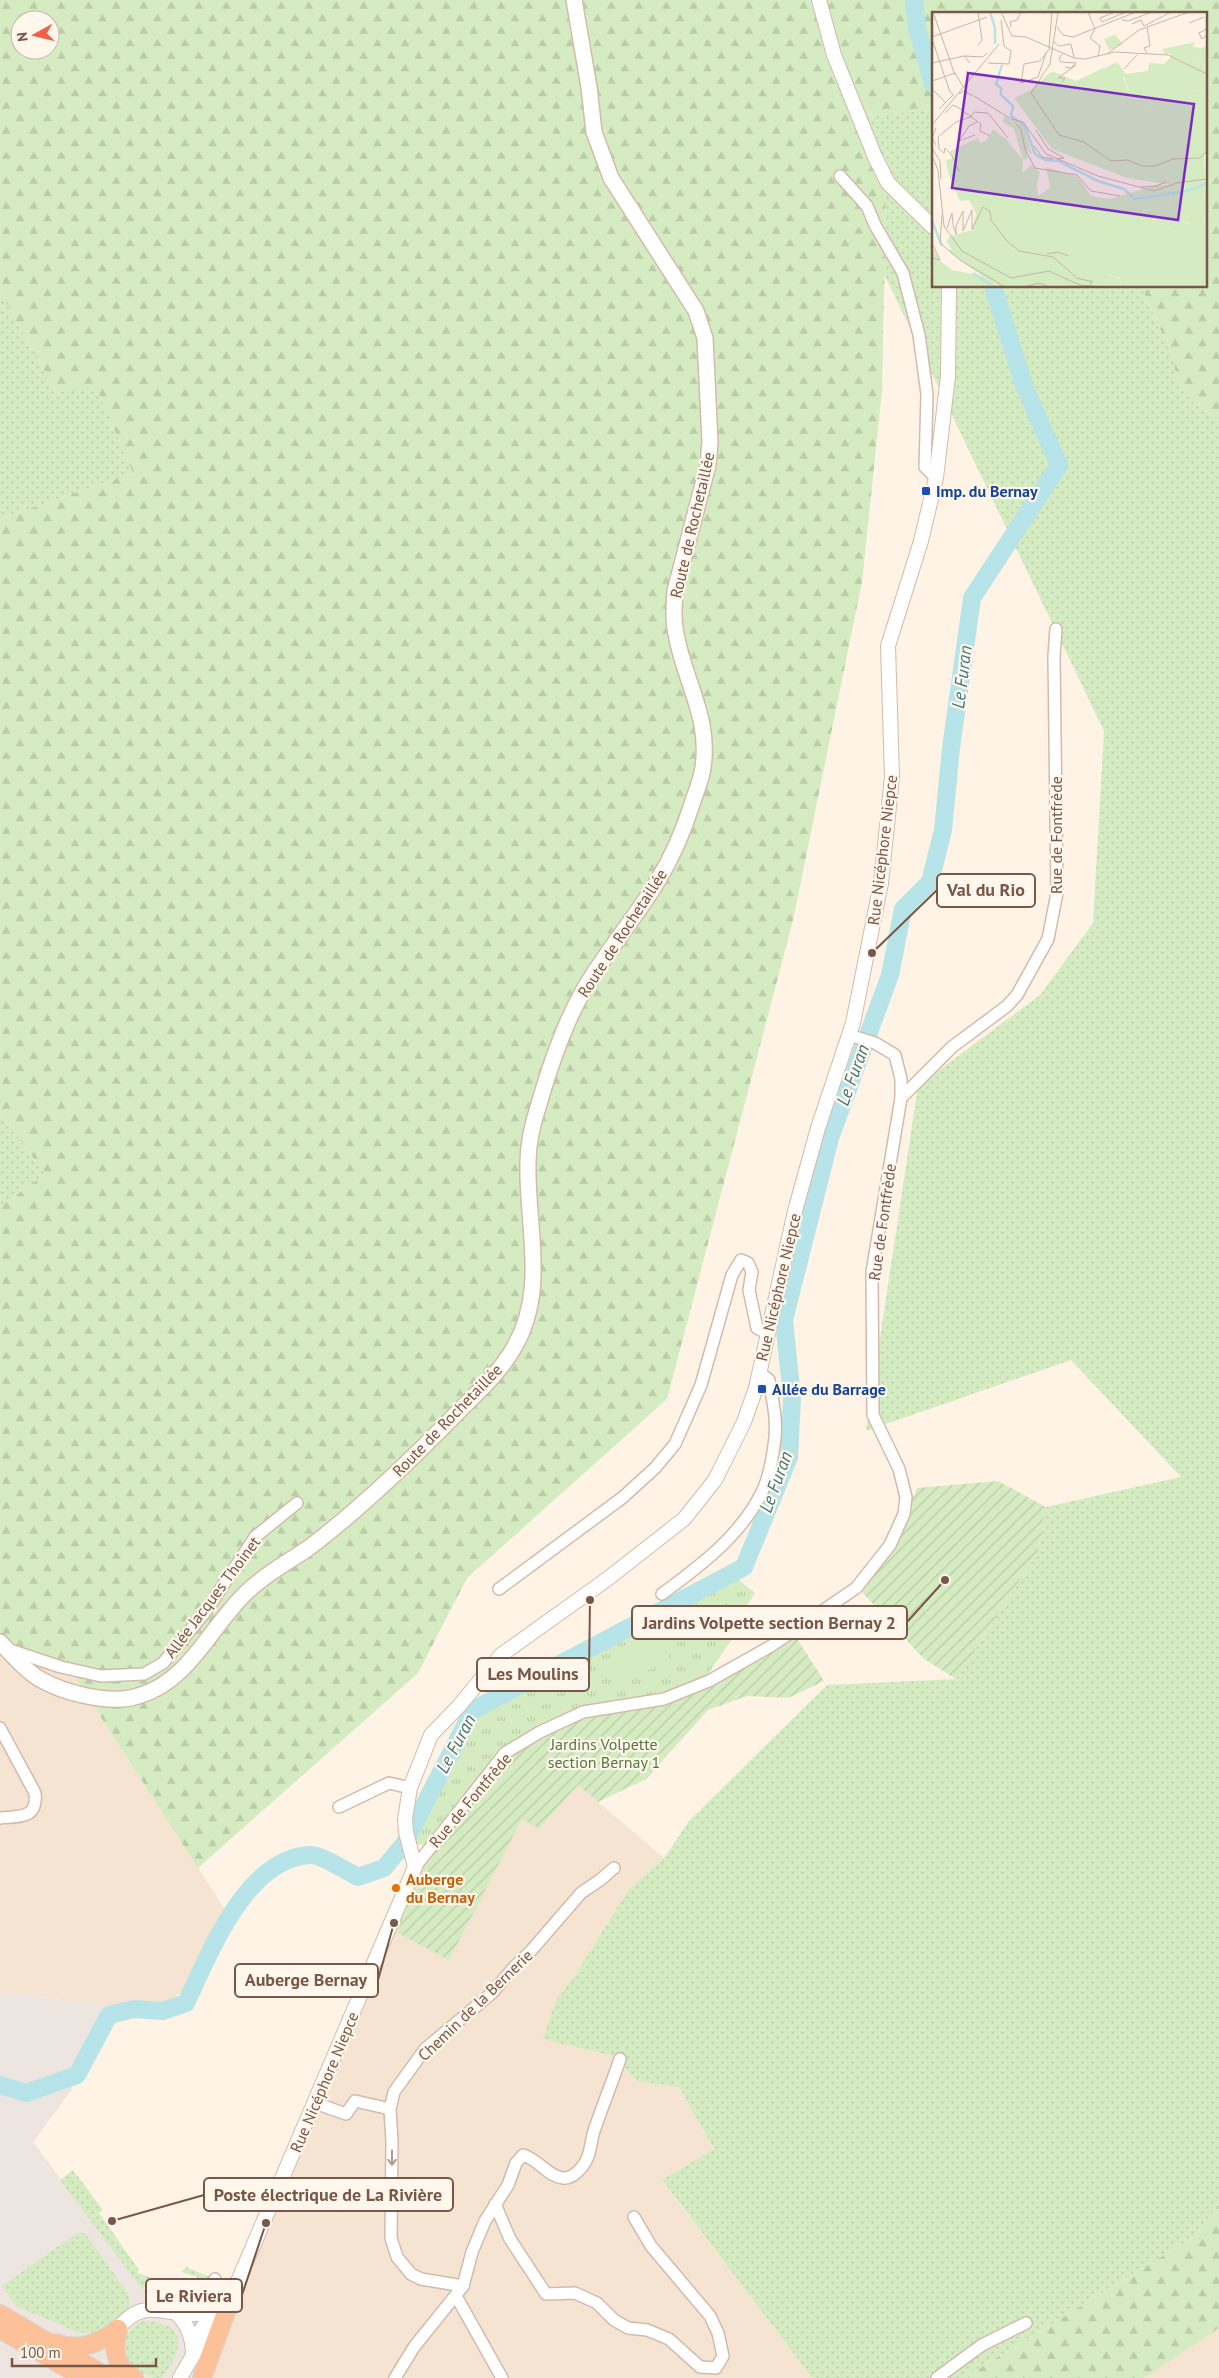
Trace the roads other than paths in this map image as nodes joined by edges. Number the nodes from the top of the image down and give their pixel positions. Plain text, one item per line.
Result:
1 (574, 0) edge
2 (819, 0) edge
3 (840, 176) dead end
4 (932, 227) edge
5 (949, 288) edge
6 (936, 478) junction
7 (1056, 629) dead end
8 (853, 1036) junction
9 (901, 1098) junction
10 (767, 1333) junction
11 (759, 1372) junction
12 (297, 1503) dead end
13 (499, 1589) dead end
14 (662, 1594) dead end
15 (3, 1645) edge
16 (0, 1728) edge
17 (410, 1788) junction
18 (339, 1806) dead end
19 (0, 1818) edge
20 (415, 1867) junction
21 (614, 1868) dead end
22 (620, 2059) dead end
23 (315, 2103) junction
24 (390, 2109) junction
25 (495, 2204) junction
26 (634, 2217) dead end
27 (215, 2279) dead end
28 (460, 2291) junction
29 (222, 2301) junction
30 (0, 2314) edge
31 (178, 2314) junction
32 (1026, 2323) dead end
33 (0, 2329) edge
34 (118, 2330) junction
35 (32, 2333) junction
36 (193, 2340) junction
37 (86, 2346) junction
38 (193, 2356) junction
39 (114, 2372) edge
40 (189, 2375) edge
41 (84, 2378) edge
42 (134, 2378) edge
43 (395, 2378) edge
44 (502, 2378) edge
45 (937, 2378) edge

1 - 15 main road, Route de Rochetaillée
2 - 4 street
3 - 6 street
5 - 6 street, Rue Nicéphore Niepce
6 - 8 street, Rue Nicéphore Niepce
7 - 9 street, Rue de Fontfrède
8 - 9 street
8 - 10 street, Rue Nicéphore Niepce
9 - 20 street, Rue de Fontfrède
10 - 11 street, Rue Nicéphore Niepce
10 - 13 street
11 - 14 street
11 - 17 street, Rue Nicéphore Niepce
12 - 15 street, Allée Jacques Thoinet
16 - 19 street
17 - 18 street
17 - 20 street, Rue Nicéphore Niepce
20 - 23 street, Rue Nicéphore Niepce
21 - 24 street, Chemin de la Bernerie
22 - 25 street
23 - 24 street
23 - 29 street, Rue Nicéphore Niepce
24 -> 28 street
25 - 26 street
25 - 28 street
27 - 29 street
28 - 43 street
28 - 44 street
29 - 31 street
29 - 36 street
29 - 38 street, Rue Nicéphore Niepce
29 - 40 highway
30 - 35 highway
31 - 34 street
31 - 36 street
32 - 45 street
33 - 41 highway
34 - 37 highway
34 - 39 highway
35 - 37 highway
35 - 39 highway
36 - 38 street
37 - 39 highway
38 - 40 street, Rue Nicéphore Niepce
39 - 42 highway

